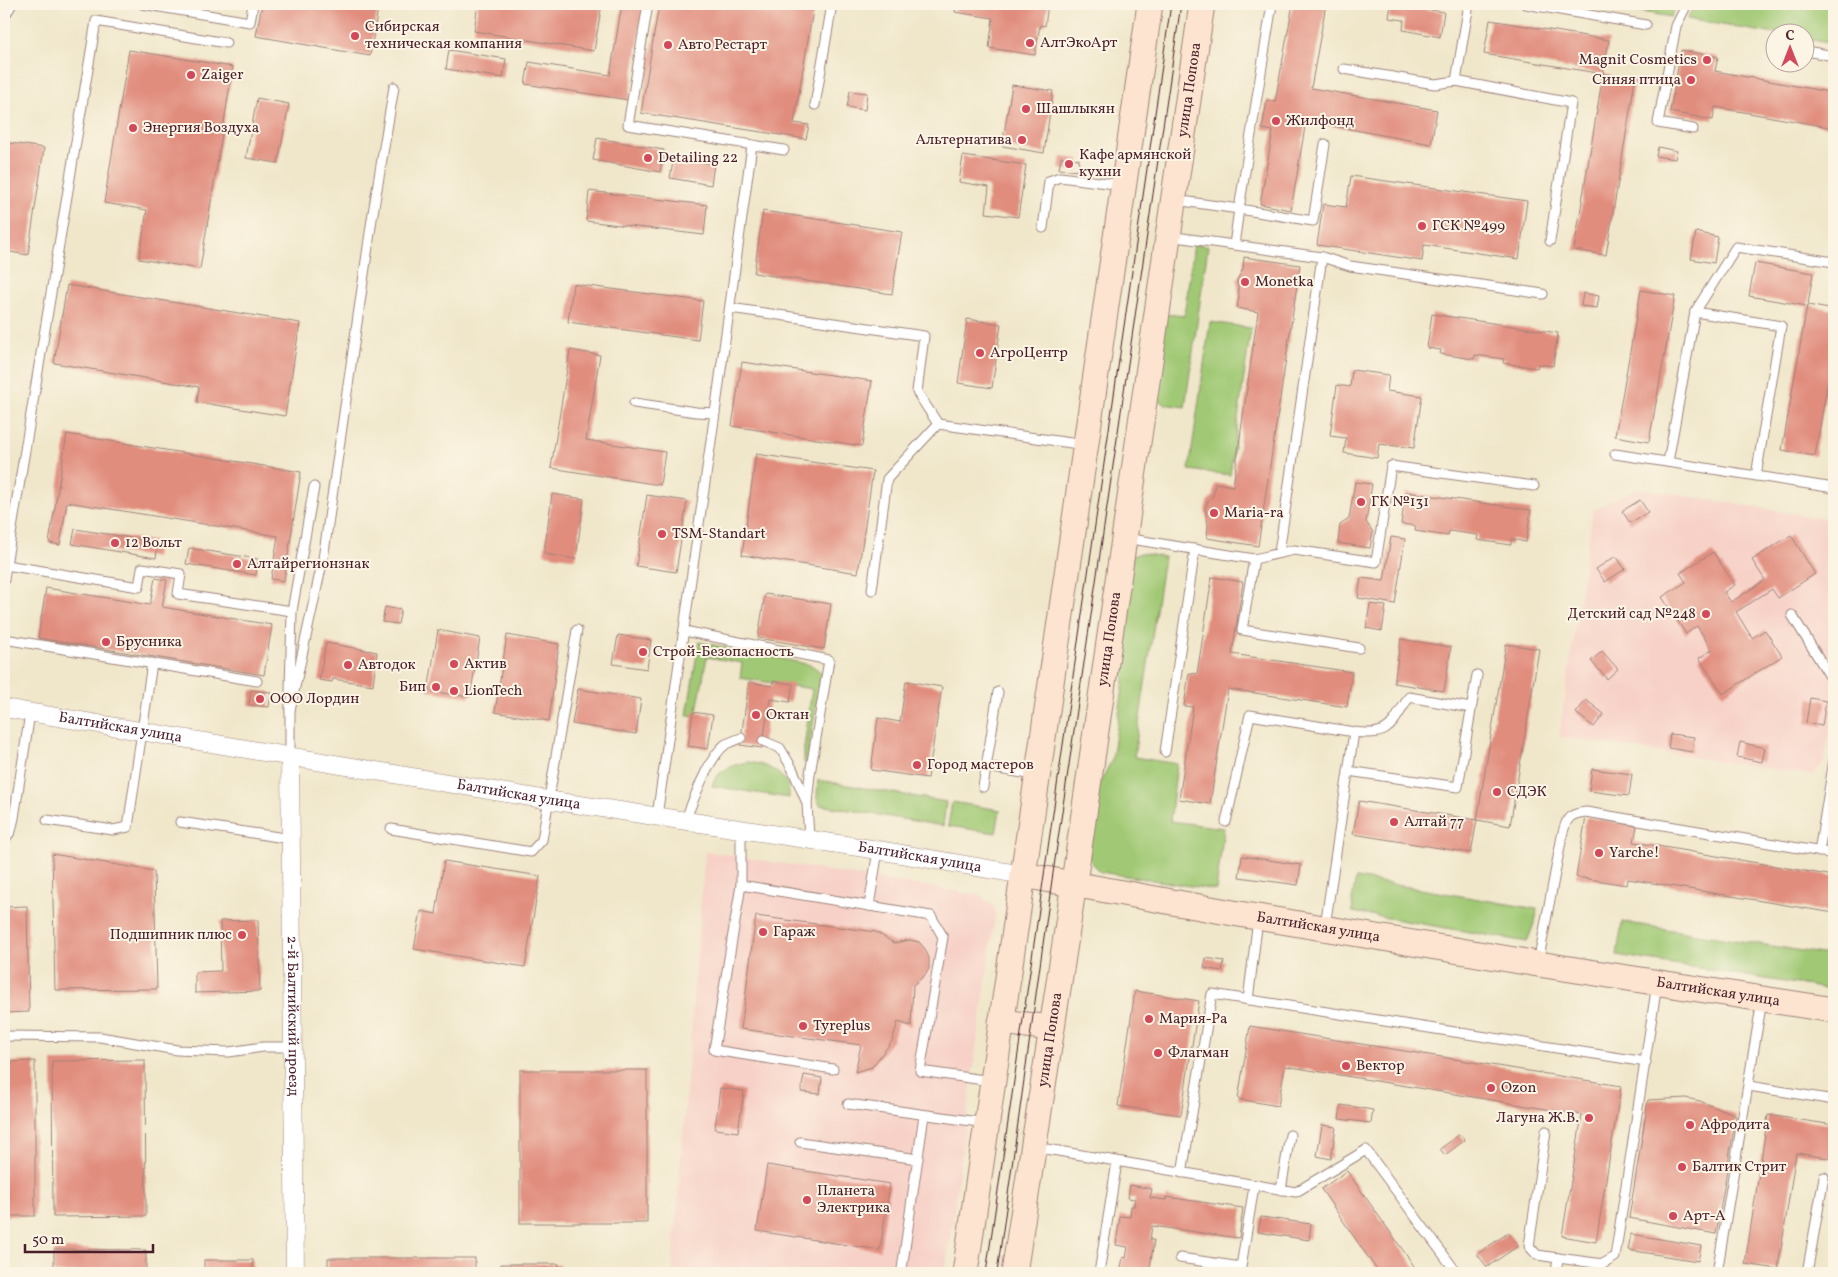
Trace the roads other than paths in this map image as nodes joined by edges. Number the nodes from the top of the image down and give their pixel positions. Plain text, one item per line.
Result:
1 (12, 4) edge
2 (142, 4) edge
3 (253, 4) edge
4 (648, 4) edge
5 (832, 4) edge
6 (1150, 4) edge
7 (1202, 4) edge
8 (1272, 4) edge
9 (1469, 4) edge
10 (1526, 4) edge
11 (1687, 4) edge
12 (4, 17) edge
13 (1646, 25) dead end
14 (226, 43) dead end
15 (1816, 53) edge
16 (1834, 56) edge
17 (1344, 69) dead end
18 (1456, 81) junction
19 (394, 87) dead end
20 (815, 104) dead end
21 (1693, 129) dead end
22 (1325, 144) dead end
23 (752, 145) junction
24 (784, 150) dead end
25 (1123, 186) junction
26 (1174, 200) junction
27 (1239, 209) junction
28 (1043, 228) dead end
29 (1168, 236) junction
30 (1550, 241) dead end
31 (1234, 245) junction
32 (1322, 257) junction
33 (1834, 262) edge
34 (1543, 294) dead end
35 (730, 308) junction
36 (1695, 312) junction
37 (634, 403) dead end
38 (715, 413) junction
39 (938, 424) junction
40 (1085, 445) junction
41 (1614, 454) dead end
42 (1668, 462) junction
43 (1756, 476) junction
44 (1534, 486) dead end
45 (314, 487) dead end
46 (1834, 488) edge
47 (1124, 538) junction
48 (1195, 549) junction
49 (1279, 553) junction
50 (1254, 559) junction
51 (6, 565) junction
52 (4, 580) edge
53 (872, 590) dead end
54 (292, 611) junction
55 (1792, 615) dead end
56 (577, 630) dead end
57 (684, 631) junction
58 (4, 639) edge
59 (1359, 648) dead end
60 (152, 663) junction
61 (1477, 675) dead end
62 (257, 681) dead end
63 (1834, 683) edge
64 (998, 692) dead end
65 (4, 708) edge
66 (1471, 708) junction
67 (290, 710) junction
68 (30, 712) junction
69 (140, 732) junction
70 (1354, 732) junction
71 (741, 738) dead end
72 (763, 741) dead end
73 (1165, 752) dead end
74 (290, 757) junction
75 (1834, 760) edge
76 (986, 767) junction
77 (1348, 771) junction
78 (1038, 775) junction
79 (983, 787) dead end
80 (548, 800) junction
81 (807, 803) junction
82 (658, 816) junction
83 (48, 820) dead end
84 (685, 821) junction
85 (180, 822) dead end
86 (1226, 822) dead end
87 (391, 829) dead end
88 (741, 829) junction
89 (290, 839) junction
90 (4, 840) edge
91 (809, 840) junction
92 (878, 850) junction
93 (1819, 852) junction
94 (1834, 854) edge
95 (1024, 875) junction
96 (1074, 884) junction
97 (741, 885) junction
98 (869, 906) junction
99 (1259, 917) junction
100 (1324, 928) junction
101 (1538, 964) junction
102 (1657, 984) junction
103 (1762, 999) junction
104 (1248, 1000) junction
105 (1834, 1010) edge
106 (1001, 1022) junction
107 (1052, 1028) junction
108 (4, 1036) edge
109 (292, 1047) junction
110 (1646, 1062) junction
111 (833, 1069) dead end
112 (993, 1081) junction
113 (1748, 1086) junction
114 (1834, 1100) edge
115 (848, 1104) dead end
116 (924, 1116) junction
117 (987, 1124) junction
118 (1546, 1131) dead end
119 (1290, 1135) dead end
120 (800, 1142) dead end
121 (1034, 1147) junction
122 (918, 1159) junction
123 (1117, 1162) junction
124 (1182, 1173) junction
125 (1824, 1177) dead end
126 (1254, 1186) junction
127 (1281, 1190) junction
128 (1180, 1258) dead end
129 (1558, 1258) junction
130 (1241, 1270) edge
131 (294, 1273) edge
132 (904, 1273) edge
133 (965, 1273) edge
134 (1014, 1273) edge
135 (1098, 1273) edge
136 (1457, 1273) edge
137 (1556, 1273) edge
138 (1717, 1273) edge
139 (1807, 1273) edge

1 - 12 lane
2 - 3 lane
4 - 23 lane
5 - 20 lane
6 - 25 main road
7 - 26 main road, улица Попова
8 - 27 lane
9 - 18 lane
10 - 13 lane
11 - 21 lane
14 - 51 lane
15 - 16 lane
17 - 18 lane
18 - 30 lane
19 - 67 lane
22 - 27 lane
23 - 24 lane
23 - 35 lane
25 - 28 lane
25 - 40 main road
26 - 27 lane
26 - 29 main road, улица Попова
27 - 31 lane
29 - 31 lane
29 - 47 main road, улица Попова
31 - 32 lane
32 - 34 lane
32 - 49 lane
33 - 36 lane
35 - 38 lane
35 - 39 lane
36 - 42 lane
36 - 43 lane
37 - 38 lane
38 - 57 lane
39 - 40 lane
39 - 53 lane
40 - 78 main road
41 - 42 lane
42 - 43 lane
43 - 46 lane
44 - 49 lane
45 - 54 lane
47 - 48 lane
47 - 96 main road, улица Попова
48 - 50 lane
48 - 73 lane
49 - 50 lane
50 - 59 lane
51 - 52 lane
51 - 54 lane
54 - 67 lane
55 - 63 lane
56 - 80 lane
57 - 81 lane
57 - 82 lane
58 - 60 lane
60 - 62 lane
60 - 69 lane
61 - 66 lane
64 - 76 lane
65 - 68 street, Балтийская улица
66 - 70 lane
66 - 77 lane
67 - 74 lane
68 - 69 street, Балтийская улица
68 - 90 lane
69 - 74 street, Балтийская улица
69 - 83 lane
70 - 77 lane
70 - 86 lane
71 - 84 lane
72 - 81 lane
74 - 80 street, Балтийская улица
74 - 89 street, 2-й Балтийский проезд
75 - 93 lane
76 - 78 lane
76 - 79 lane
77 - 100 lane
78 - 95 main road
80 - 82 street, Балтийская улица
80 - 87 lane
81 - 91 lane
82 - 84 street, Балтийская улица
84 - 88 street, Балтийская улица
85 - 89 lane
88 - 91 street, Балтийская улица
88 - 97 lane
89 - 109 street, 2-й Балтийский проезд
91 - 92 street, Балтийская улица
92 - 95 street, Балтийская улица
92 - 98 lane
93 - 94 lane
93 - 101 lane
95 - 96 main road, Балтийская улица
95 - 106 main road
96 - 99 main road, Балтийская улица
96 - 107 main road, улица Попова
97 - 98 lane
97 - 111 lane
98 - 112 lane
99 - 100 main road, Балтийская улица
99 - 104 lane
100 - 101 main road, Балтийская улица
101 - 102 main road, Балтийская улица
102 - 103 main road, Балтийская улица
102 - 110 lane
103 - 105 main road, Балтийская улица
103 - 113 lane
104 - 110 lane
104 - 124 lane
106 - 107 main road
106 - 112 main road
107 - 121 main road, улица Попова
108 - 109 lane
109 - 131 street, 2-й Балтийский проезд
110 - 129 lane
112 - 117 main road
113 - 114 lane
113 - 138 lane
115 - 116 lane
116 - 117 lane
116 - 122 lane
117 - 133 main road
118 - 129 lane
119 - 127 lane
120 - 122 lane
121 - 123 lane
121 - 134 main road, улица Попова
122 - 132 lane
123 - 124 lane
123 - 135 lane
124 - 126 lane
125 - 139 lane
126 - 127 lane
126 - 130 lane
127 - 136 lane
128 - 130 lane
129 - 137 lane

